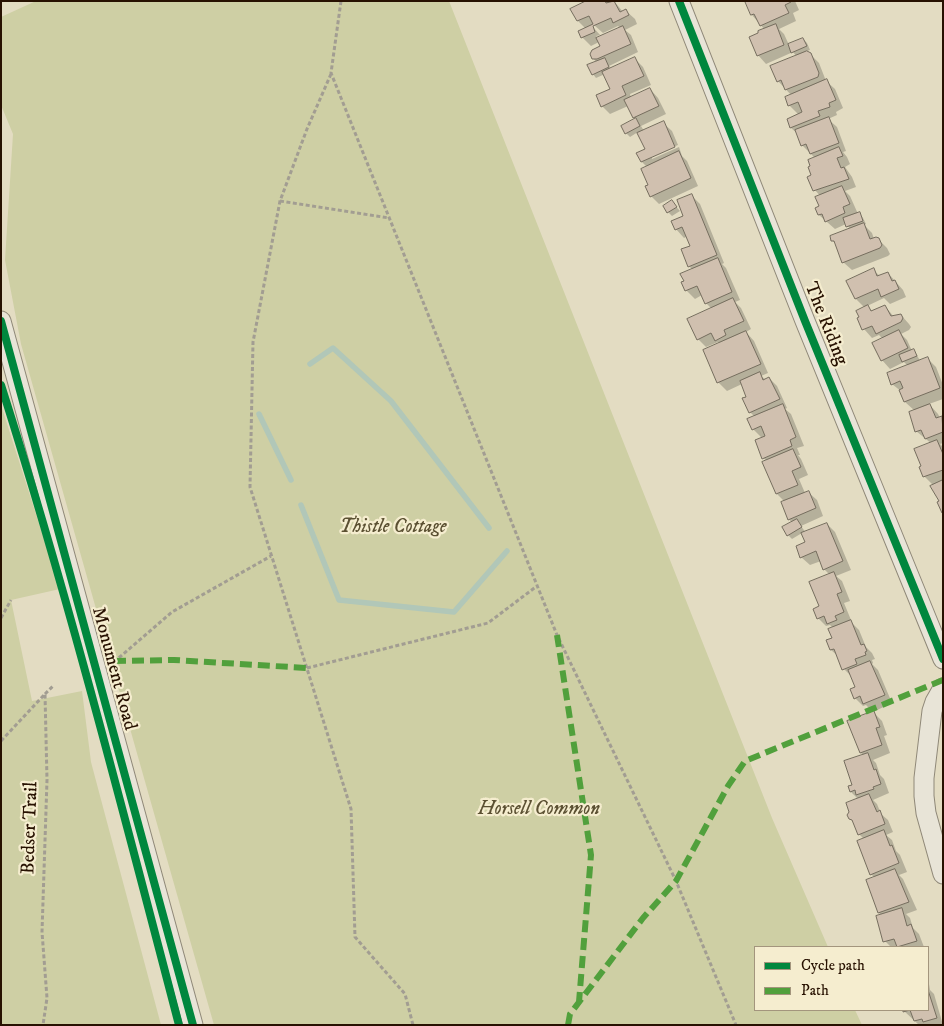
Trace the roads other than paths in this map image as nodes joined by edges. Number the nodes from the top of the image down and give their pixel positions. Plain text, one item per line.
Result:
1 (678, 1) edge
2 (1, 322) edge
3 (943, 659) edge
4 (943, 688) edge
5 (943, 874) edge
6 (193, 1025) edge

1 - 3 street, The Riding
2 - 6 street, Monument Road
4 - 5 street

